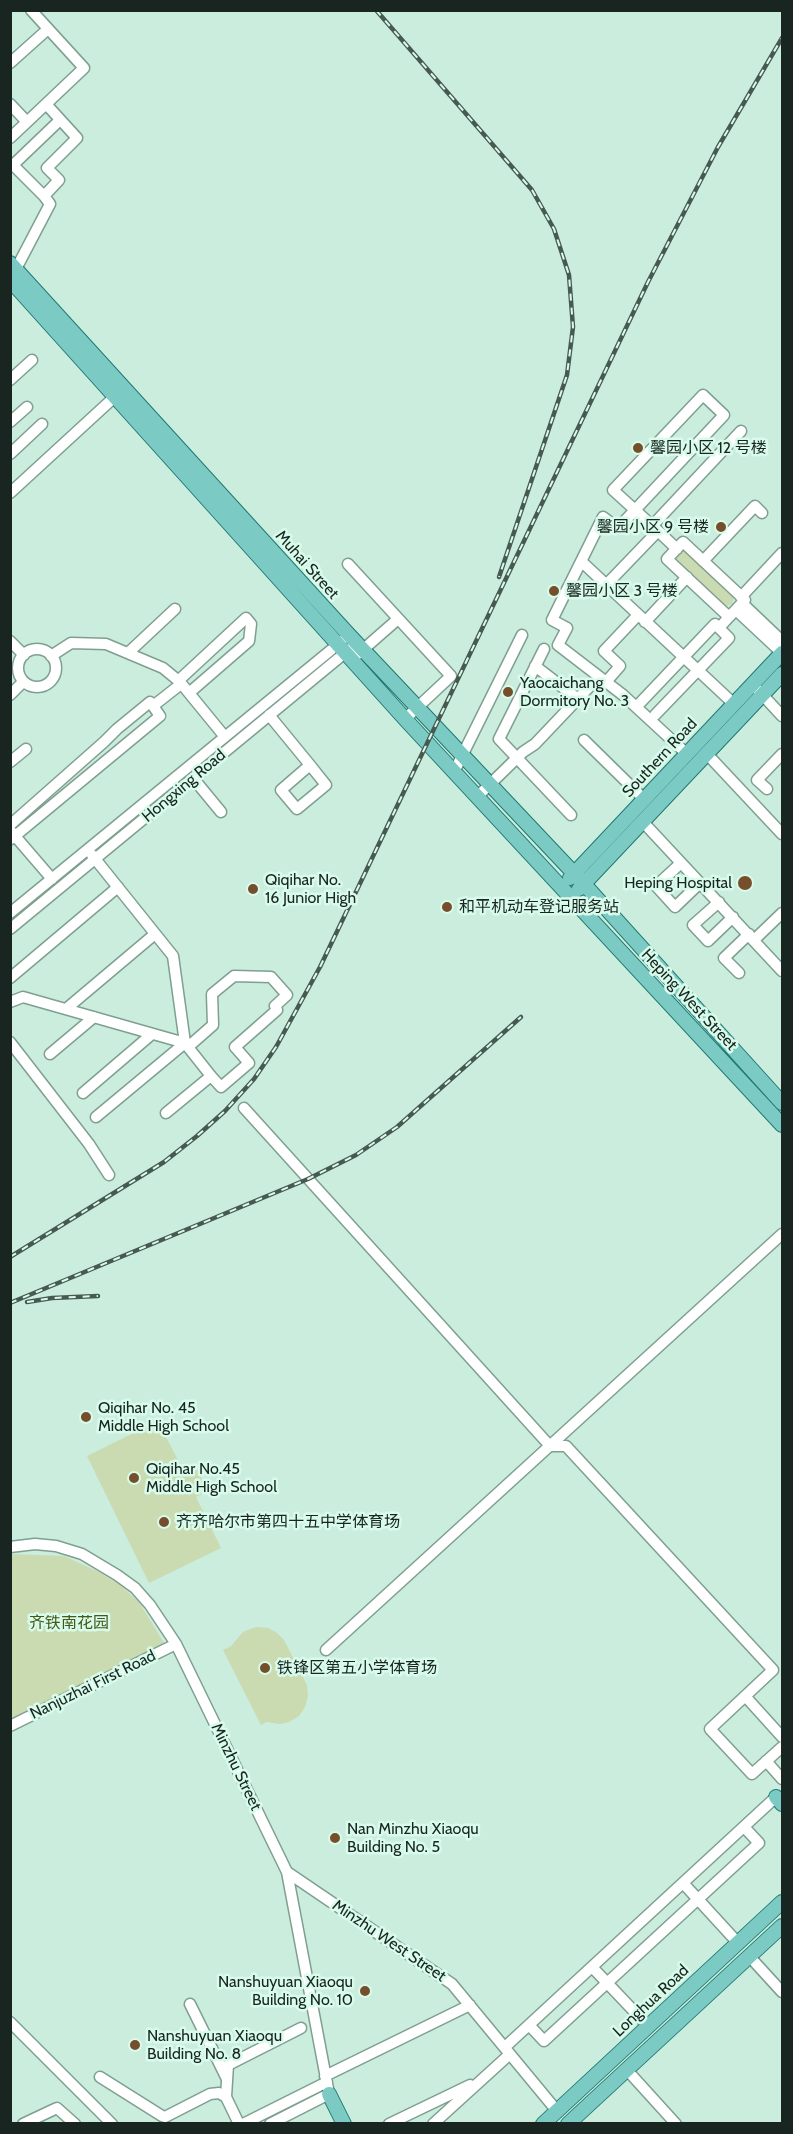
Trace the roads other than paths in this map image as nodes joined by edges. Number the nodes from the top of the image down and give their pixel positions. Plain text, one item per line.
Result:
1 (31, 10) edge
2 (48, 29) junction
3 (10, 63) edge
4 (10, 104) edge
5 (46, 104) junction
6 (60, 120) junction
7 (27, 122) junction
8 (10, 138) edge
9 (44, 196) junction
10 (12, 271) edge
11 (32, 360) dead end
12 (10, 380) edge
13 (120, 392) junction
14 (27, 407) dead end
15 (10, 422) edge
16 (42, 424) dead end
17 (741, 431) dead end
18 (10, 454) edge
19 (10, 493) edge
20 (635, 510) junction
21 (762, 513) dead end
22 (655, 528) junction
23 (677, 549) junction
24 (783, 553) edge
25 (703, 561) junction
26 (582, 562) junction
27 (348, 564) dead end
28 (687, 577) junction
29 (606, 585) junction
30 (735, 608) junction
31 (175, 609) dead end
32 (398, 618) junction
33 (642, 618) junction
34 (717, 626) junction
35 (522, 635) dead end
36 (10, 641) edge
37 (783, 641) edge
38 (356, 642) junction
39 (544, 649) dead end
40 (345, 652) junction
41 (128, 653) junction
42 (782, 653) edge
43 (24, 655) junction
44 (51, 656) junction
45 (683, 657) junction
46 (535, 666) junction
47 (698, 670) junction
48 (783, 674) edge
49 (23, 682) junction
50 (180, 682) junction
51 (606, 682) junction
52 (753, 683) junction
53 (591, 685) dead end
54 (189, 693) junction
55 (10, 695) edge
56 (763, 695) junction
57 (578, 699) junction
58 (640, 703) dead end
59 (734, 704) junction
60 (153, 706) junction
61 (418, 707) junction
62 (655, 715) dead end
63 (269, 716) junction
64 (783, 716) edge
65 (405, 719) junction
66 (117, 729) junction
67 (225, 737) junction
68 (584, 740) dead end
69 (127, 743) junction
70 (26, 749) dead end
71 (462, 754) junction
72 (687, 754) junction
73 (707, 754) junction
74 (783, 754) edge
75 (517, 758) junction
76 (10, 762) edge
77 (310, 765) dead end
78 (454, 772) junction
79 (193, 778) junction
80 (56, 784) junction
81 (490, 784) junction
82 (767, 789) dead end
83 (478, 796) junction
84 (60, 798) junction
85 (644, 799) junction
86 (221, 812) dead end
87 (571, 815) dead end
88 (643, 822) junction
89 (10, 825) edge
90 (783, 834) edge
91 (12, 835) edge
92 (88, 850) junction
93 (95, 859) junction
94 (681, 863) junction
95 (574, 873) junction
96 (52, 879) junction
97 (700, 883) junction
98 (584, 884) junction
99 (118, 887) junction
100 (566, 892) junction
101 (718, 902) junction
102 (10, 913) edge
103 (783, 913) edge
104 (733, 917) junction
105 (10, 929) edge
106 (155, 934) junction
107 (752, 937) junction
108 (783, 971) edge
109 (738, 973) dead end
110 (10, 978) edge
111 (10, 1002) edge
112 (66, 1009) junction
113 (94, 1017) junction
114 (152, 1034) junction
115 (10, 1042) edge
116 (186, 1045) junction
117 (50, 1054) dead end
118 (212, 1076) junction
119 (83, 1093) dead end
120 (783, 1103) edge
121 (244, 1108) dead end
122 (166, 1113) dead end
123 (96, 1117) dead end
124 (783, 1125) edge
125 (110, 1175) dead end
126 (783, 1234) edge
127 (550, 1446) junction
128 (10, 1547) edge
129 (176, 1644) junction
130 (326, 1650) dead end
131 (745, 1696) junction
132 (10, 1726) edge
133 (783, 1737) edge
134 (783, 1747) edge
135 (766, 1761) junction
136 (783, 1779) edge
137 (779, 1800) edge
138 (744, 1827) junction
139 (287, 1872) junction
140 (683, 1883) junction
141 (698, 1899) junction
142 (783, 1902) edge
143 (783, 1926) edge
144 (738, 1943) junction
145 (750, 1957) junction
146 (592, 1967) junction
147 (607, 1983) junction
148 (783, 1992) edge
149 (190, 2004) dead end
150 (470, 2005) junction
151 (10, 2022) edge
152 (529, 2025) junction
153 (648, 2026) junction
154 (301, 2028) dead end
155 (508, 2051) junction
156 (627, 2070) junction
157 (100, 2077) dead end
158 (482, 2079) junction
159 (227, 2080) junction
160 (327, 2084) junction
161 (226, 2097) junction
162 (557, 2110) junction
163 (23, 2124) edge
164 (75, 2124) edge
165 (112, 2124) edge
166 (241, 2124) edge
167 (270, 2124) edge
168 (344, 2124) edge
169 (389, 2124) edge
170 (433, 2124) edge
171 (543, 2124) edge
172 (568, 2124) edge
173 (676, 2124) edge

1 - 2 street
2 - 3 street
2 - 5 street
4 - 7 street
5 - 6 street
5 - 7 street
6 - 9 street
6 - 9 street
7 - 8 street
9 - 10 street
10 - 13 main road, Muhai Street
11 - 12 street
13 - 19 street
13 - 38 main road, Muhai Street
13 - 40 main road, Muhai Street
14 - 15 street
16 - 18 street
17 - 22 street
20 - 20 street
20 - 22 street
20 - 26 street
21 - 25 street
22 - 23 street
22 - 29 street
23 - 25 street
23 - 28 street
24 - 30 street
25 - 30 street
26 - 29 street
26 - 51 street
27 - 32 street
28 - 30 street
28 - 33 street
29 - 33 street
30 - 34 street
30 - 37 street
30 - 42 street
31 - 41 street
32 - 38 street
32 - 61 street
33 - 45 street
33 - 51 street
34 - 45 street
34 - 47 street
35 - 71 street
36 - 43 street
38 - 40 street, Hongxing Road
38 - 40 street
38 - 61 main road, Muhai Street
39 - 46 street
40 - 63 street, Hongxing Road
40 - 65 main road, Muhai Street
40 - 67 street, Hongxing Road
41 - 44 street
41 - 50 street
42 - 52 main road, Southern Road
43 - 44 street
43 - 49 street
44 - 49 street
45 - 47 street
45 - 58 street
46 - 57 street
46 - 75 street
47 - 59 street
47 - 62 street
48 - 56 main road, Southern Road
49 - 55 street
50 - 54 street
50 - 54 street
50 - 60 street
51 - 72 street
52 - 56 street
52 - 59 main road, Southern Road
53 - 57 street
54 - 67 street
56 - 64 street
56 - 73 main road, Southern Road
57 - 75 street
59 - 72 main road, Southern Road
60 - 66 street
60 - 69 street
61 - 65 street
61 - 71 main road, Muhai Street
63 - 77 street
63 - 79 street, Hongxing Road
65 - 78 main road, Muhai Street
66 - 69 street
66 - 80 street
67 - 92 street, Hongxing Road
68 - 85 street
69 - 84 street
70 - 76 street
71 - 78 street
71 - 81 main road, Muhai Street
72 - 85 main road, Southern Road
73 - 88 main road, Southern Road
73 - 90 street
74 - 82 street
75 - 81 street
75 - 87 street
78 - 83 main road, Muhai Street
79 - 86 street
79 - 93 street, Hongxing Road
80 - 84 street
80 - 89 street
81 - 83 street
81 - 95 main road, Muhai Street
83 - 100 main road, Muhai Street
84 - 91 street
85 - 95 main road, Southern Road
88 - 94 street
88 - 98 main road, Southern Road
91 - 96 street
92 - 93 street
92 - 96 street, Hongxing Road
93 - 99 street
93 - 105 street, Hongxing Road
94 - 97 street
94 - 97 street
95 - 98 main road, Muhai Street
95 - 100 main road, Southern Road
96 - 102 street, Hongxing Road
97 - 101 street
98 - 100 main road, Southern Road
98 - 120 main road, Heping West Street
99 - 106 street
99 - 110 street
100 - 124 main road, Heping West Street
101 - 104 street
101 - 104 street
103 - 107 street
104 - 107 street
106 - 112 street
106 - 116 street
107 - 108 street
107 - 109 street
111 - 112 street
112 - 113 street
113 - 114 street
113 - 117 street
114 - 116 street
114 - 119 street
115 - 125 street
116 - 118 street
116 - 118 street
116 - 123 street
118 - 122 street
121 - 127 street
126 - 127 street
127 - 130 street
127 - 131 street
128 - 129 street, Minzhu Street
129 - 132 street, Nanjuzhai First Road
129 - 139 street, Minzhu Street
131 - 133 street
131 - 135 street
134 - 135 street
135 - 136 street
137 - 138 street
138 - 140 street
138 - 141 street
139 - 150 street, Minzhu West Street
139 - 160 street, Minzhu Street
140 - 141 street
140 - 146 street
141 - 144 street
141 - 147 street
142 - 144 main road, Longhua Road
143 - 145 main road, Longhua Road
144 - 153 main road, Longhua Road
145 - 148 street
145 - 156 main road, Longhua Road
146 - 147 street
146 - 152 street
147 - 152 street
147 - 153 street
149 - 159 street
150 - 155 street, Minzhu West Street
150 - 160 street
151 - 165 street
152 - 155 street
153 - 162 main road, Longhua Road
154 - 159 street
155 - 158 street
155 - 162 street, Minzhu West Street
156 - 172 main road, Longhua Road
156 - 173 street
157 - 161 street
158 - 169 street
158 - 170 street
159 - 161 street
160 - 166 street
160 - 167 street
160 - 168 main road
161 - 166 street
162 - 171 main road, Longhua Road
163 - 164 street

